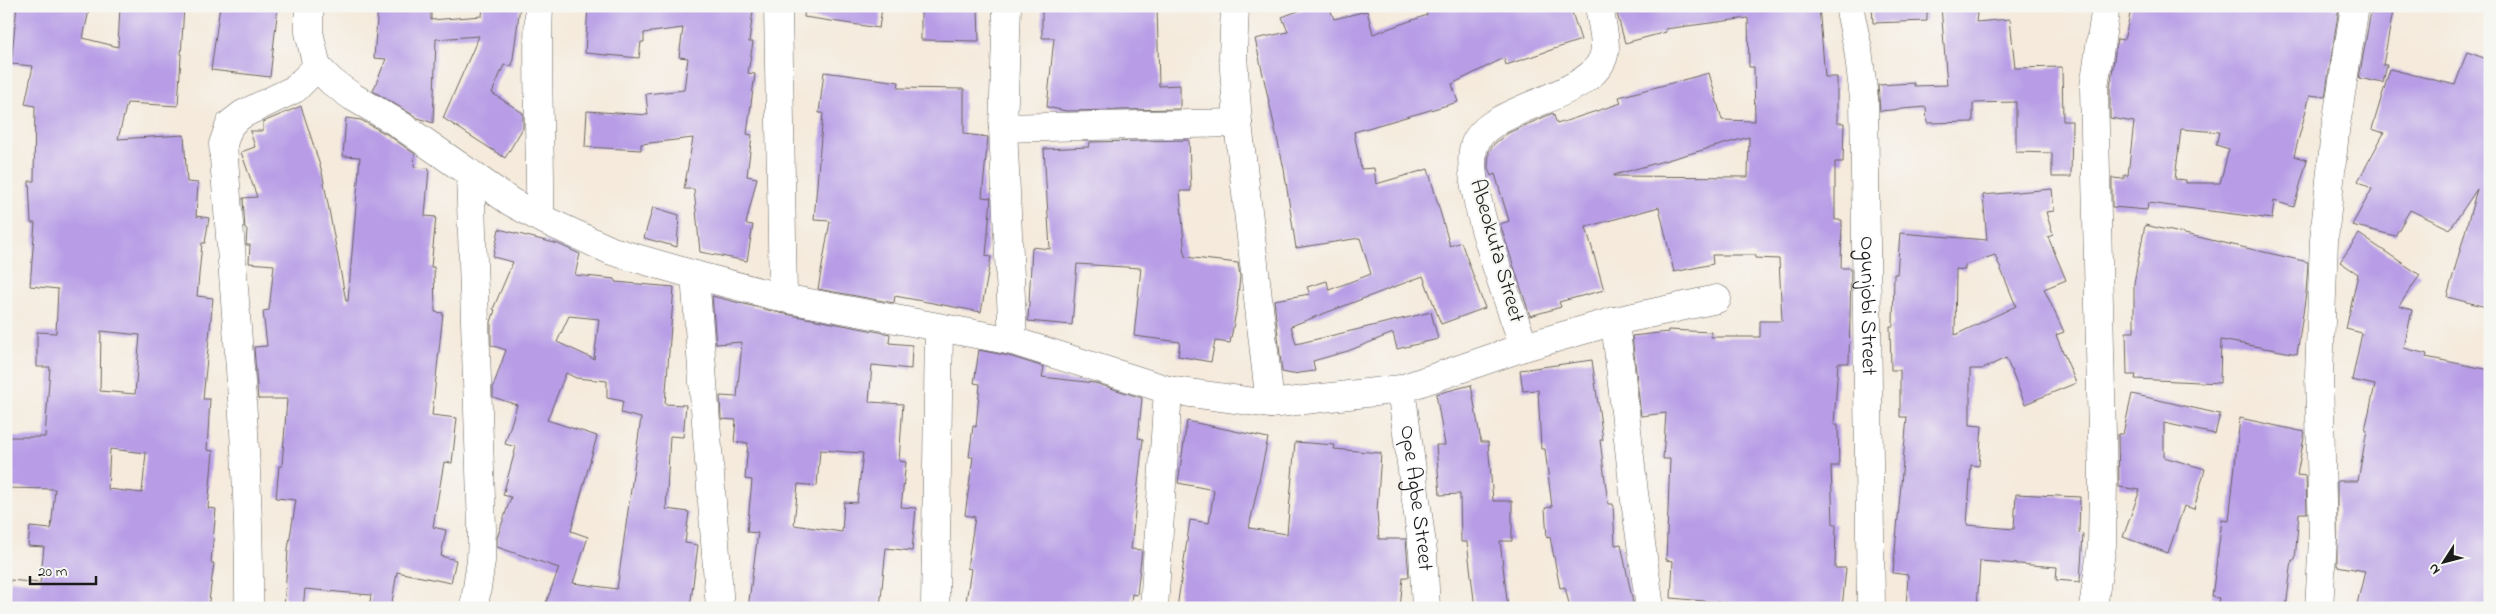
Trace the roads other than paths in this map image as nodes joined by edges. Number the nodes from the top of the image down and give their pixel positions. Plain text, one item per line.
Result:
1 (308, 6) edge
2 (539, 6) edge
3 (778, 6) edge
4 (1007, 6) edge
5 (1235, 6) edge
6 (1599, 6) edge
7 (1849, 6) edge
8 (2106, 6) edge
9 (2355, 6) edge
10 (317, 67) junction
11 (1238, 123) junction
12 (1003, 128) junction
13 (470, 173) junction
14 (540, 218) junction
15 (695, 275) junction
16 (783, 298) junction
17 (1717, 298) dead end
18 (1615, 321) junction
19 (938, 328) junction
20 (1013, 341) junction
21 (1524, 347) junction
22 (1401, 388) junction
23 (1168, 390) junction
24 (1270, 404) junction
25 (249, 608) edge
26 (474, 608) edge
27 (720, 608) edge
28 (935, 608) edge
29 (1154, 608) edge
30 (1426, 608) edge
31 (1650, 608) edge
32 (1870, 608) edge
33 (2093, 608) edge
34 (2319, 608) edge

1 - 10 street
2 - 14 street
3 - 16 street
4 - 12 street
5 - 11 street
6 - 21 street, Abeokuta Street
7 - 32 street, Ogunjobi Street
8 - 33 street
9 - 34 street
10 - 13 street, Abeokuta Street
10 - 25 street
11 - 12 street
11 - 24 street
12 - 20 street
13 - 14 street, Abeokuta Street
13 - 26 street
14 - 15 street, Abeokuta Street
15 - 16 street, Abeokuta Street
15 - 27 street
16 - 19 street, Abeokuta Street
17 - 18 street
18 - 21 street
18 - 31 street
19 - 20 street, Abeokuta Street
19 - 28 street
20 - 23 street, Abeokuta Street
21 - 22 street, Abeokuta Street
22 - 24 street, Abeokuta Street
22 - 30 street, Ope Agbe Street
23 - 24 street, Abeokuta Street
23 - 29 street

